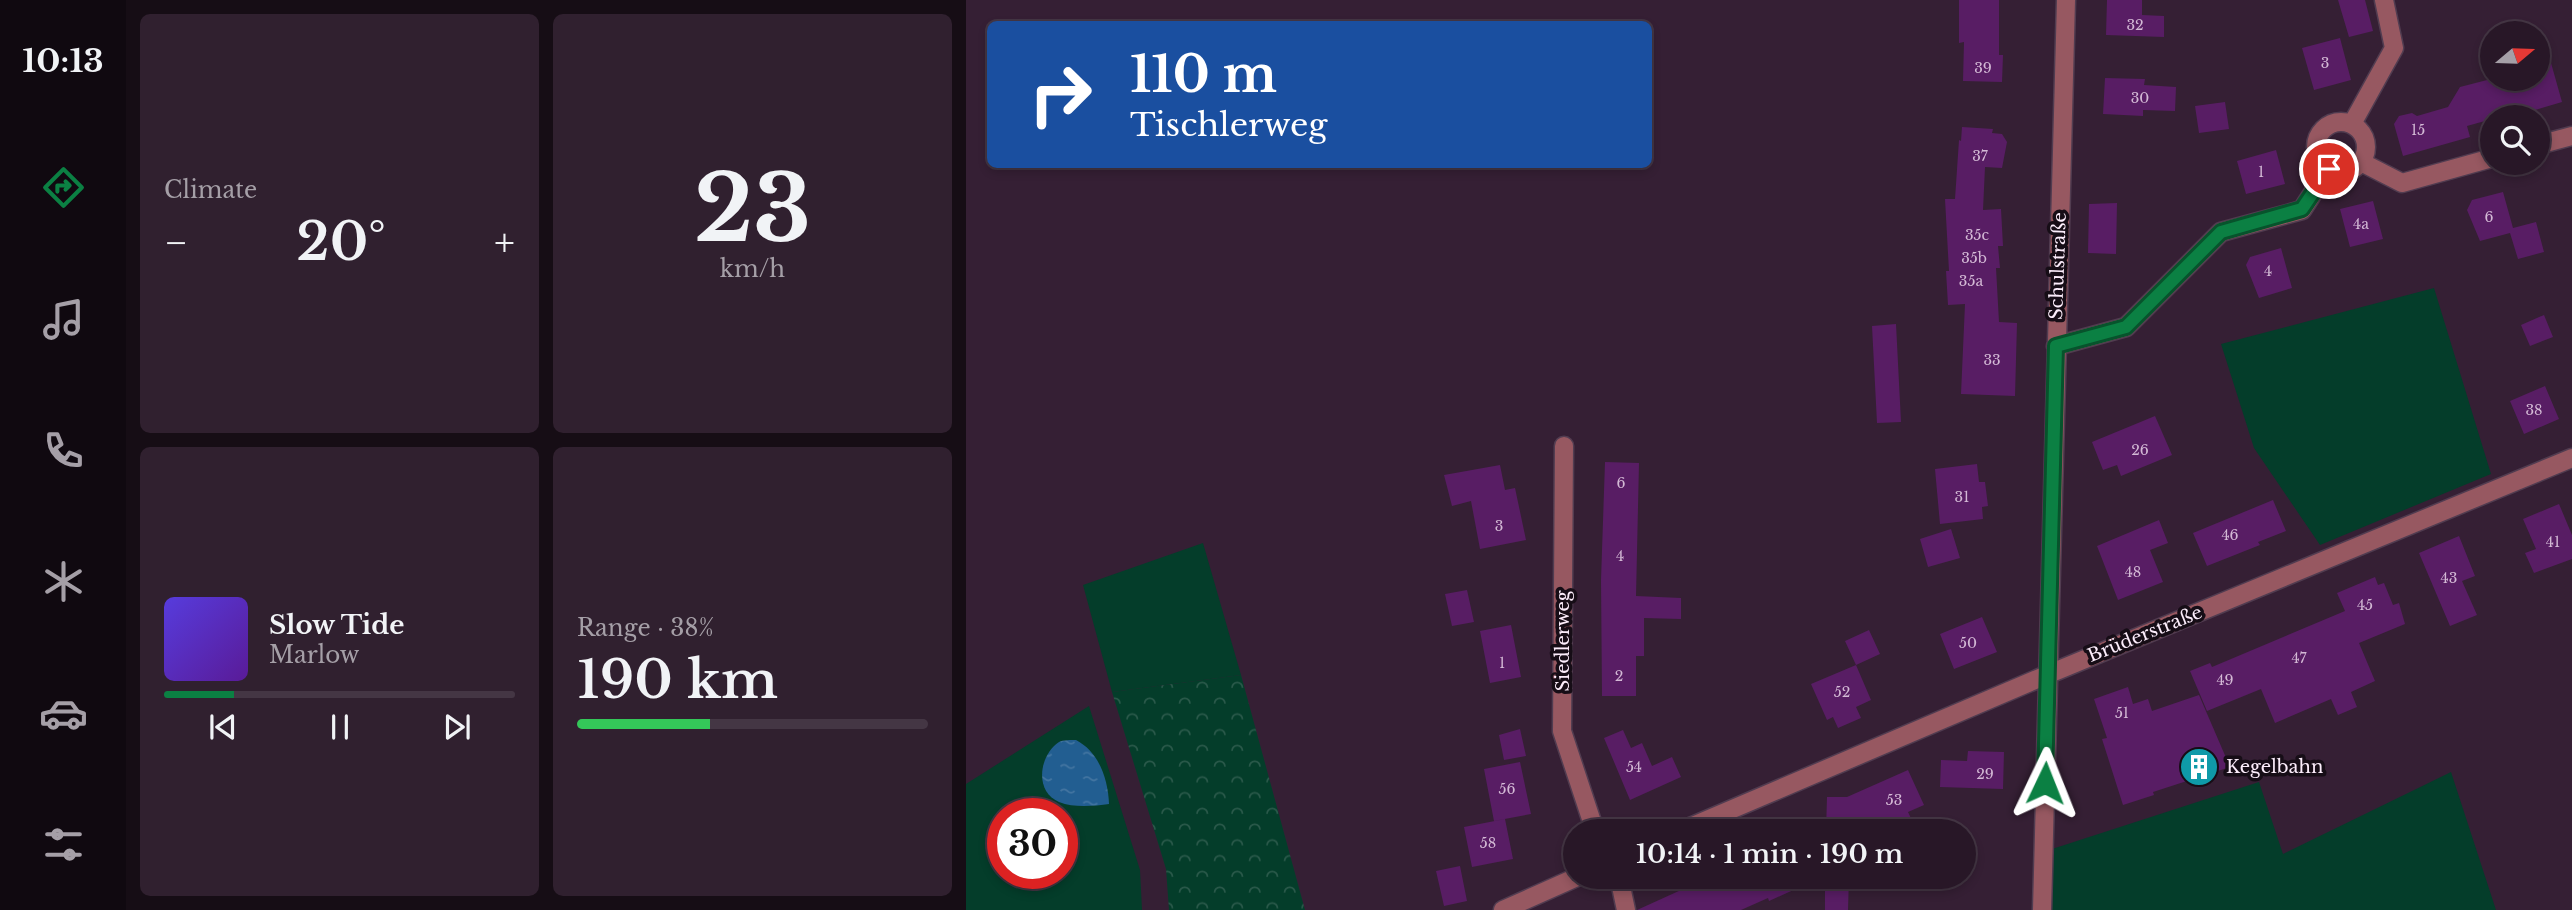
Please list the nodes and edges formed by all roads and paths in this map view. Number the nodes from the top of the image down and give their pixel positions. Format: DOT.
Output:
graph roads {
  1 [pos="2066,0"];
  2 [pos="2384,0"];
  3 [pos="2352,124"];
  4 [pos="2572,135"];
  5 [pos="2550,141"];
  6 [pos="2480,161"];
  7 [pos="2361,162"];
  8 [pos="2329,169"];
  9 [pos="2056,346"];
  10 [pos="1564,446"];
  11 [pos="2572,458"];
  12 [pos="2049,674"];
  13 [pos="1591,819"];
  14 [pos="1709,819"];
  15 [pos="1563,883"];
  16 [pos="1622,889"];
  17 [pos="1503,910"];
  18 [pos="1626,910"];
  19 [pos="2042,910"];
  1 -- 9 [label="street, Schulstraße"];
  2 -- 3 [label="street"];
  3 -- 7 [label="street"];
  3 -- 8 [label="street"];
  4 -- 5 [label="street"];
  6 -- 7 [label="street"];
  7 -- 8 [label="street"];
  8 -- 9 [label="street"];
  9 -- 12 [label="street, Schulstraße"];
  10 -- 13 [label="street, Siedlerweg"];
  11 -- 12 [label="street, Brüderstraße"];
  12 -- 14 [label="street, Brüderstraße"];
  12 -- 19 [label="street, Schulstraße"];
  15 -- 17 [label="street"];
  16 -- 18 [label="street"];
}
